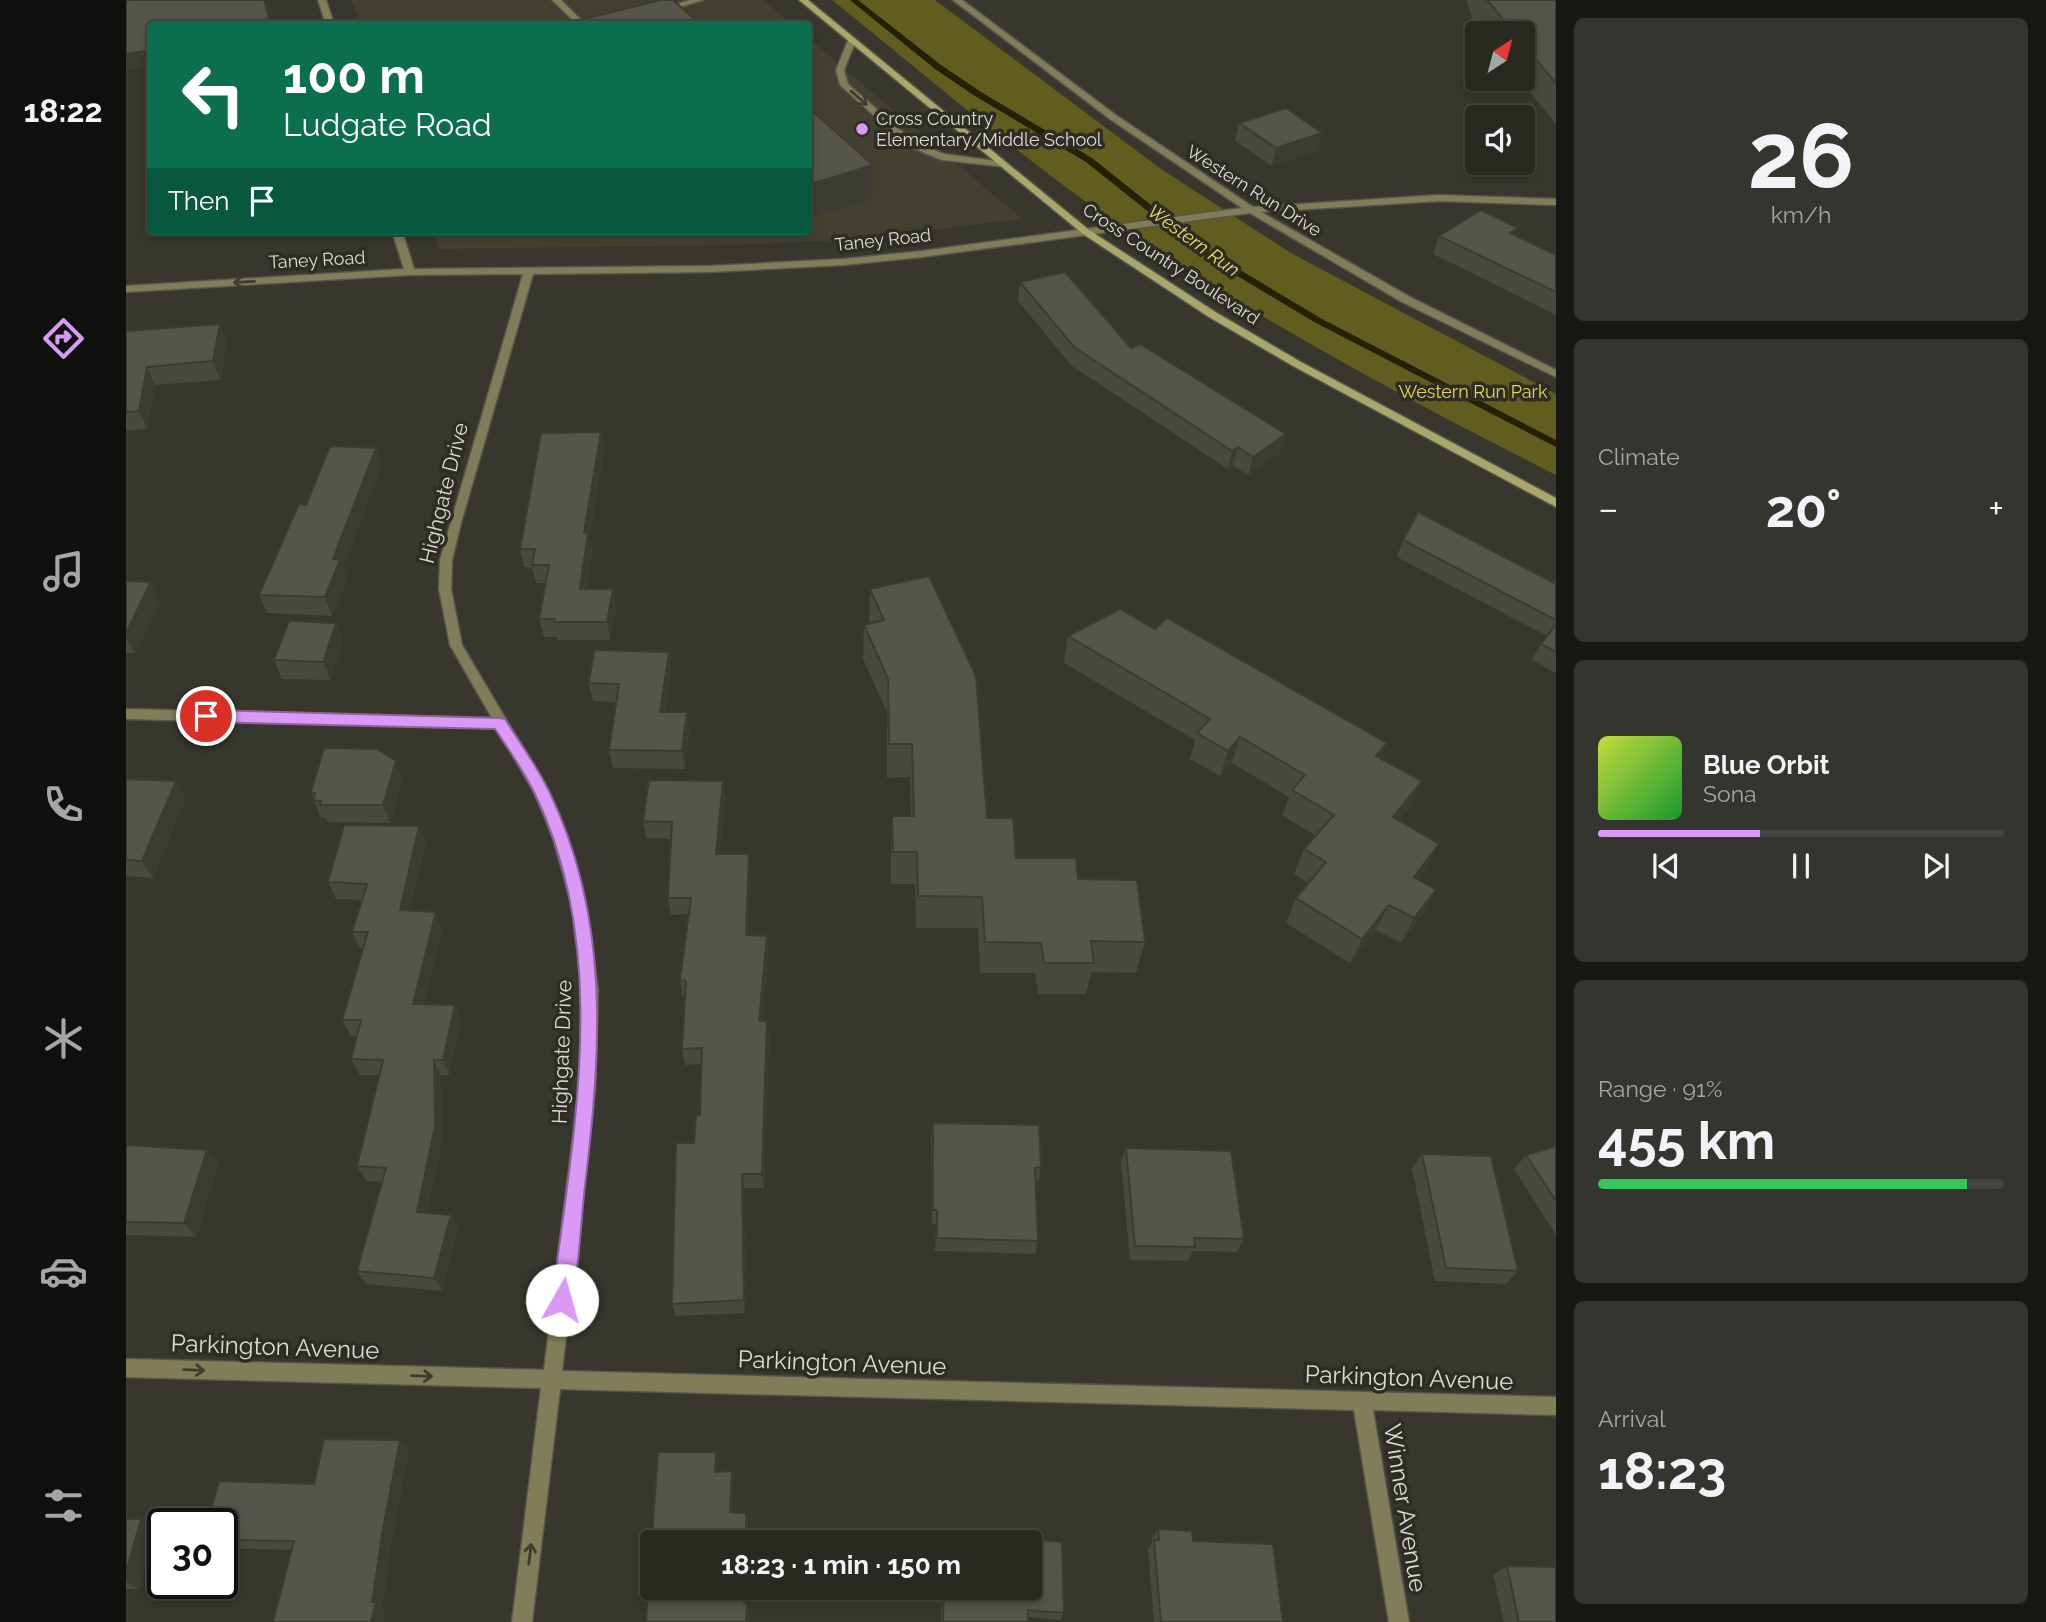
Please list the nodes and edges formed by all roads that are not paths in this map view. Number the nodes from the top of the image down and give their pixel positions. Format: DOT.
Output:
graph roads {
  1 [pos="322,0"];
  2 [pos="556,0"];
  3 [pos="699,0"];
  4 [pos="803,0"];
  5 [pos="957,0"];
  6 [pos="647,14"];
  7 [pos="329,21"];
  8 [pos="578,21"];
  9 [pos="852,40"];
  10 [pos="1004,165"];
  11 [pos="1556,202"];
  12 [pos="1251,210"];
  13 [pos="1086,232"];
  14 [pos="398,235"];
  15 [pos="529,271"];
  16 [pos="410,272"];
  17 [pos="126,289"];
  18 [pos="1556,374"];
  19 [pos="1556,503"];
  20 [pos="126,714"];
  21 [pos="499,723"];
  22 [pos="126,1368"];
  23 [pos="552,1379"];
  24 [pos="1362,1401"];
  25 [pos="1556,1406"];
  26 [pos="522,1622"];
  27 [pos="1399,1622"];
  1 -- 7 [label="street"];
  2 -- 8 [label="street"];
  3 -- 6 [label="street"];
  4 -- 9 [label="main road, Cross Country Boulevard"];
  5 -- 12 [label="street, Western Run Drive"];
  9 -- 10 [label="main road, Cross Country Boulevard"];
  9 -- 10 [label="street, one-way"];
  10 -- 13 [label="main road, Cross Country Boulevard"];
  11 -- 12 [label="street, Taney Road"];
  12 -- 13 [label="street, Taney Road"];
  12 -- 18 [label="street, Western Run Drive"];
  13 -- 15 [label="street, Taney Road"];
  13 -- 19 [label="main road, Cross Country Boulevard"];
  14 -- 16 [label="street"];
  15 -- 16 [label="street, Taney Road"];
  15 -- 21 [label="street, Highgate Drive"];
  16 -- 17 [label="street, Taney Road, one-way"];
  20 -- 21 [label="street"];
  21 -- 23 [label="street, Highgate Drive"];
  22 -- 23 [label="street, Parkington Avenue, one-way"];
  23 -- 24 [label="street, Parkington Avenue"];
  26 -- 23 [label="street, Highgate Drive, one-way"];
  24 -- 25 [label="street, Parkington Avenue"];
  24 -- 27 [label="street, Winner Avenue"];
}
